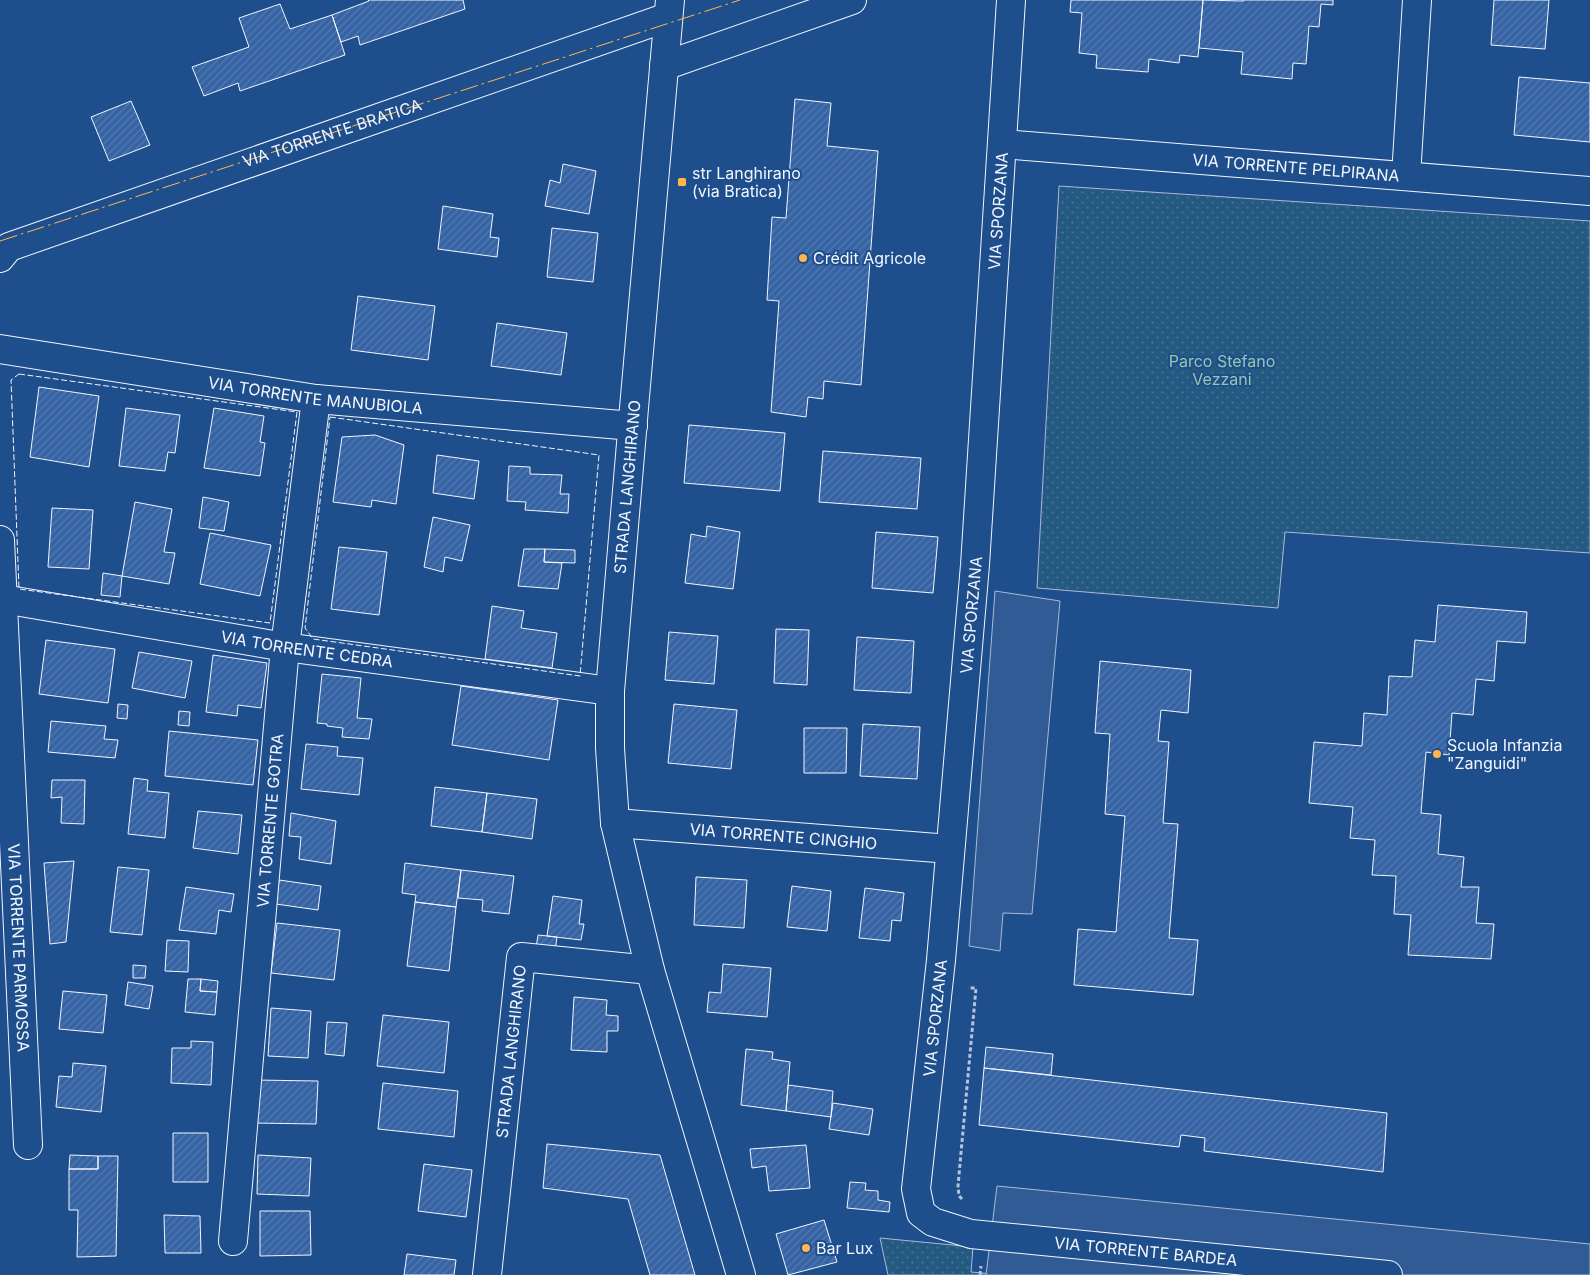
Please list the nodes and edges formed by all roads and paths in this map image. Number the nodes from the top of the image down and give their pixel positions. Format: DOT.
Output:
graph roads {
  1 [pos="852,0"];
  2 [pos="1011,0"];
  3 [pos="1417,0"];
  4 [pos="669,9"];
  5 [pos="664,66"];
  6 [pos="1002,144"];
  7 [pos="1406,176"];
  8 [pos="1590,191"];
  9 [pos="0,258"];
  10 [pos="0,349"];
  11 [pos="316,399"];
  12 [pos="632,426"];
  13 [pos="0,540"];
  14 [pos="3,599"];
  15 [pos="285,647"];
  16 [pos="610,692"];
  17 [pos="615,823"];
  18 [pos="950,849"];
  19 [pos="650,970"];
  20 [pos="938,986"];
  21 [pos="28,1145"];
  22 [pos="964,1200"];
  23 [pos="933,1222"];
  24 [pos="984,1235"];
  25 [pos="233,1241"];
  26 [pos="487,1275"];
  27 [pos="741,1275"];
  28 [pos="980,1275"];
  29 [pos="1388,1275"];
  1 -- 5 [label="street"];
  2 -- 6 [label="street, VIA SPORZANA"];
  3 -- 7 [label="street"];
  4 -- 5 [label="street, STRADA LANGHIRANO"];
  4 -- 9 [label="street, VIA TORRENTE BRATICA"];
  5 -- 12 [label="street, STRADA LANGHIRANO"];
  6 -- 7 [label="street, VIA TORRENTE PELPIRANA"];
  6 -- 18 [label="street, VIA SPORZANA"];
  7 -- 8 [label="street, VIA TORRENTE PELPIRANA"];
  10 -- 11 [label="street, VIA TORRENTE MANUBIOLA"];
  11 -- 12 [label="street, VIA TORRENTE MANUBIOLA"];
  11 -- 15 [label="street, VIA TORRENTE GOTRA"];
  12 -- 16 [label="street, STRADA LANGHIRANO"];
  13 -- 14 [label="street, VIA TORRENTE PARMOSSA"];
  14 -- 15 [label="street, VIA TORRENTE CEDRA"];
  14 -- 21 [label="street, VIA TORRENTE PARMOSSA"];
  15 -- 16 [label="street, VIA TORRENTE CEDRA"];
  15 -- 25 [label="street, VIA TORRENTE GOTRA"];
  16 -- 17 [label="street, STRADA LANGHIRANO"];
  17 -- 18 [label="street, VIA TORRENTE CINGHIO"];
  17 -- 19 [label="street, STRADA LANGHIRANO"];
  18 -- 20 [label="street, VIA SPORZANA"];
  19 -- 26 [label="street, STRADA LANGHIRANO"];
  19 -- 27 [label="street, STRADA LANGHIRANO"];
  20 -- 22 [label="path"];
  20 -- 23 [label="street, VIA SPORZANA"];
  23 -- 24 [label="street, VIA TORRENTE BARDEA"];
  24 -- 28 [label="path"];
  24 -- 29 [label="street, VIA TORRENTE BARDEA"];
}
